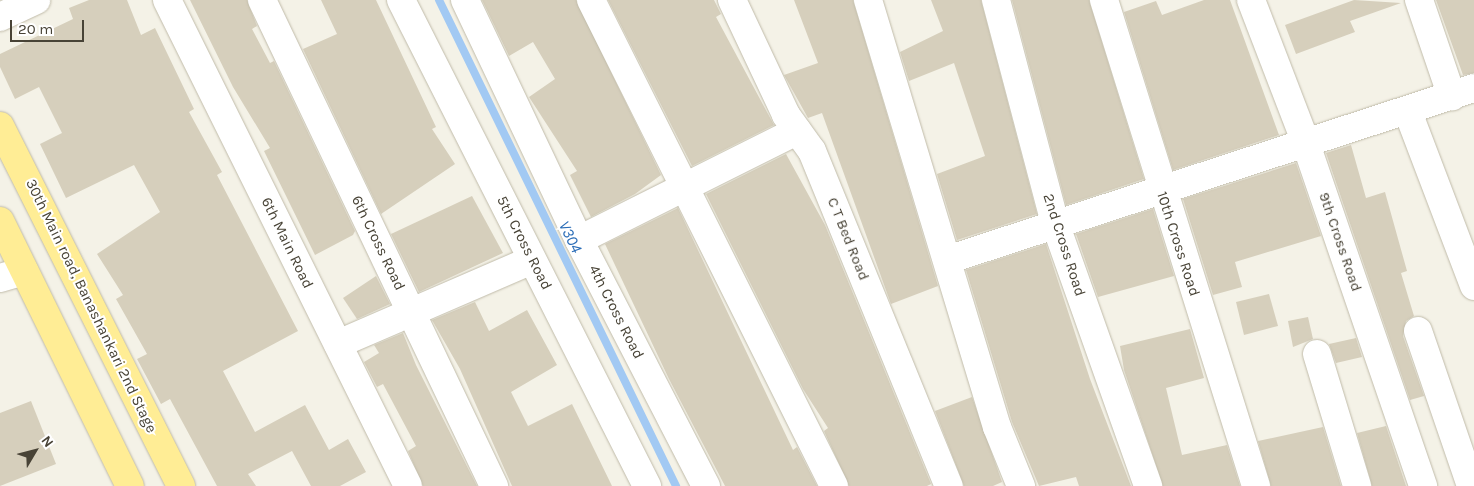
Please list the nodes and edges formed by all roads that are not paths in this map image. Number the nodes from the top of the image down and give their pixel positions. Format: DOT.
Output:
graph roads {
  1 [pos="36,0"];
  2 [pos="166,0"];
  3 [pos="262,0"];
  4 [pos="401,0"];
  5 [pos="465,0"];
  6 [pos="591,0"];
  7 [pos="732,0"];
  8 [pos="868,0"];
  9 [pos="996,0"];
  10 [pos="1104,0"];
  11 [pos="1251,0"];
  12 [pos="1419,0"];
  13 [pos="0,17"];
  14 [pos="1463,93"];
  15 [pos="1408,112"];
  16 [pos="0,126"];
  17 [pos="797,130"];
  18 [pos="1305,141"];
  19 [pos="687,188"];
  20 [pos="1161,194"];
  21 [pos="0,221"];
  22 [pos="1055,223"];
  23 [pos="579,240"];
  24 [pos="532,260"];
  25 [pos="948,260"];
  26 [pos="12,275"];
  27 [pos="1474,286"];
  28 [pos="411,312"];
  29 [pos="1418,331"];
  30 [pos="338,344"];
  31 [pos="1317,354"];
  32 [pos="130,486"];
  33 [pos="181,486"];
  34 [pos="408,486"];
  35 [pos="494,486"];
  36 [pos="647,486"];
  37 [pos="706,486"];
  38 [pos="834,486"];
  39 [pos="949,486"];
  40 [pos="1022,486"];
  41 [pos="1148,486"];
  42 [pos="1256,486"];
  43 [pos="1357,486"];
  44 [pos="1423,486"];
  45 [pos="1472,486"];
  1 -- 13 [label="street"];
  2 -- 30 [label="street, 6th Main Road"];
  3 -- 28 [label="street, 6th Cross Road"];
  4 -- 24 [label="street, 5th Cross Road"];
  5 -- 23 [label="street, 4th Cross Road"];
  6 -- 19 [label="street"];
  7 -- 17 [label="street, C T Bed Road"];
  8 -- 25 [label="street"];
  9 -- 22 [label="street, 2nd Cross Road"];
  10 -- 20 [label="street, 10th Cross Road"];
  11 -- 18 [label="street, 9th Cross Road"];
  12 -- 14 [label="street"];
  14 -- 15 [label="street"];
  15 -- 18 [label="street"];
  15 -- 27 [label="street"];
  16 -- 33 [label="main road, 30th Main road, Banashankari 2nd Stage"];
  17 -- 19 [label="street"];
  17 -- 39 [label="street, C T Bed Road"];
  18 -- 20 [label="street"];
  18 -- 44 [label="street, 9th Cross Road"];
  19 -- 23 [label="street"];
  19 -- 38 [label="street"];
  20 -- 22 [label="street"];
  20 -- 42 [label="street, 10th Cross Road"];
  21 -- 26 [label="main road"];
  22 -- 25 [label="street"];
  22 -- 41 [label="street, 2nd Cross Road"];
  23 -- 37 [label="street, 4th Cross Road"];
  24 -- 28 [label="street"];
  24 -- 36 [label="street, 5th Cross Road"];
  25 -- 40 [label="street"];
  26 -- 32 [label="main road"];
  28 -- 30 [label="street"];
  28 -- 35 [label="street, 6th Cross Road"];
  29 -- 45 [label="street"];
  30 -- 34 [label="street, 6th Main Road"];
  31 -- 43 [label="street"];
}
